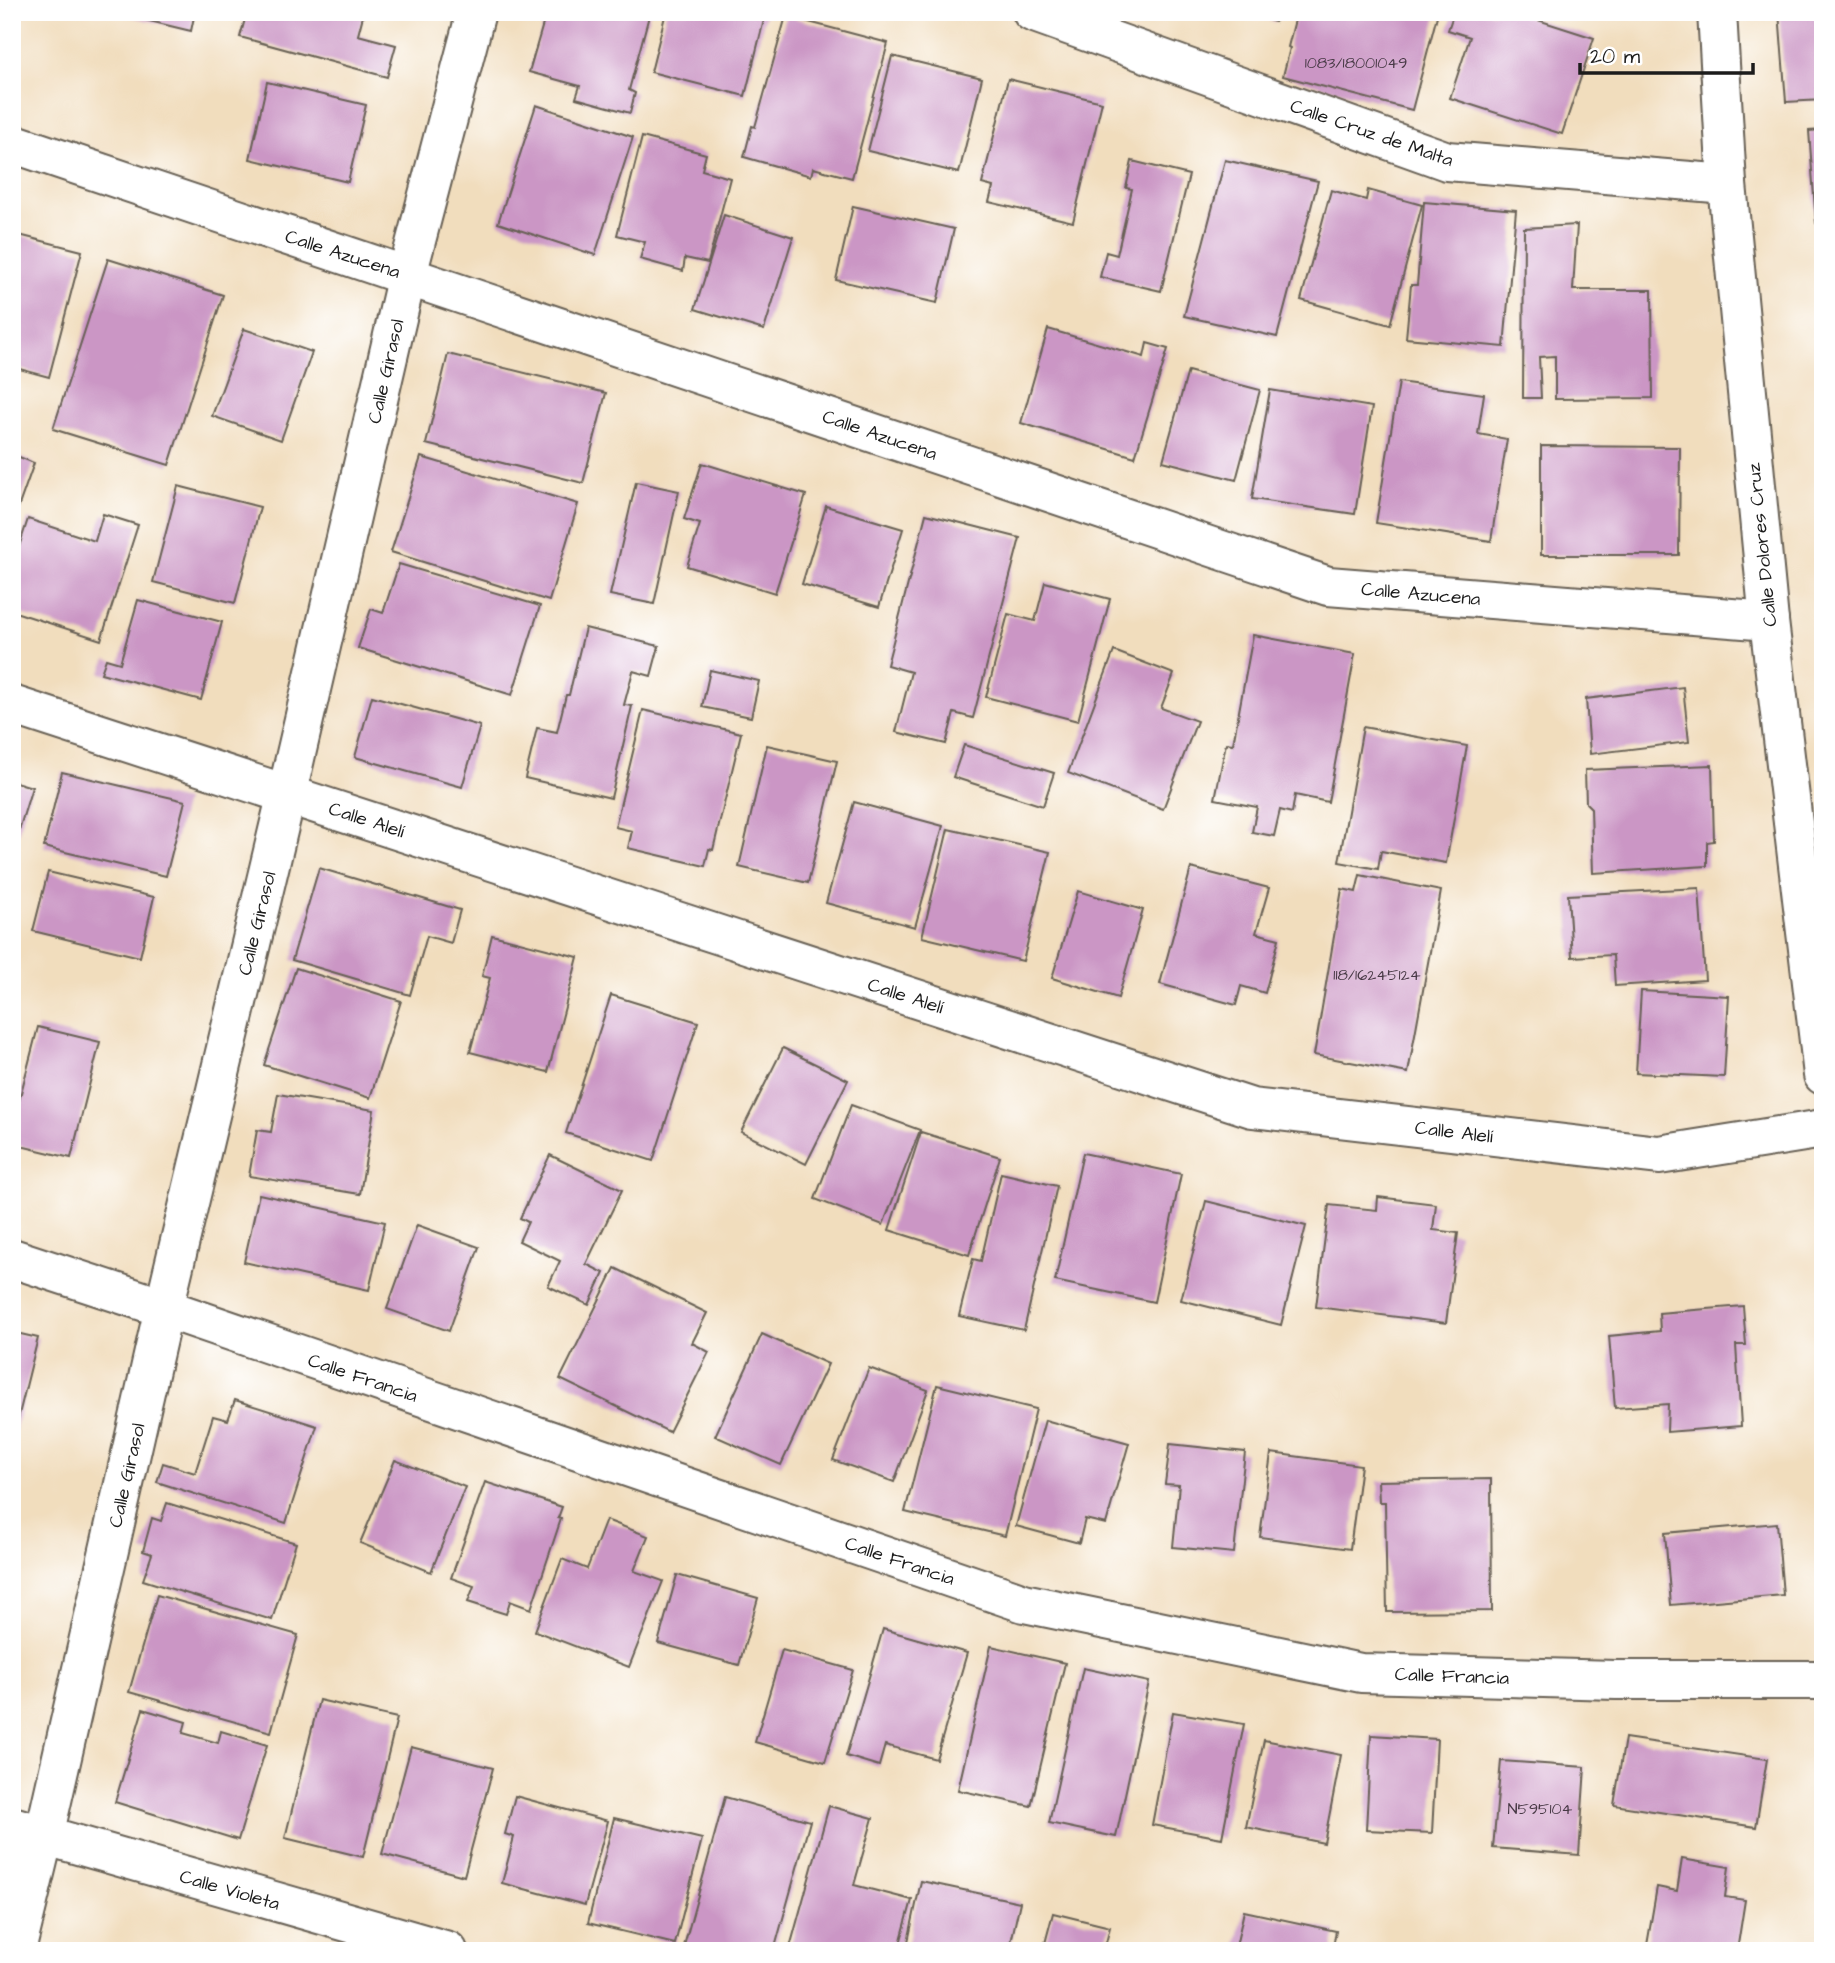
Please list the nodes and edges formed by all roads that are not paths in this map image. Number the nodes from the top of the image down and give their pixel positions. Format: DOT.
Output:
graph roads {
  1 [pos="477,12"];
  2 [pos="1032,12"];
  3 [pos="1717,12"];
  4 [pos="12,143"];
  5 [pos="1727,184"];
  6 [pos="408,275"];
  7 [pos="1769,621"];
  8 [pos="12,705"];
  9 [pos="288,793"];
  10 [pos="1823,1076"];
  11 [pos="1823,1129"];
  12 [pos="12,1258"];
  13 [pos="163,1308"];
  14 [pos="1823,1680"];
  15 [pos="28,1831"];
  16 [pos="16,1951"];
  17 [pos="448,1951"];
  1 -- 6 [label="street, Calle Girasol"];
  2 -- 5 [label="street, Calle Cruz de Malta"];
  3 -- 5 [label="street, Calle Dolores Cruz"];
  4 -- 6 [label="street, Calle Azucena"];
  5 -- 7 [label="street, Calle Dolores Cruz"];
  6 -- 7 [label="street, Calle Azucena"];
  6 -- 9 [label="street, Calle Girasol"];
  7 -- 10 [label="street, Calle Dolores Cruz"];
  8 -- 9 [label="street, Calle Alelí"];
  9 -- 11 [label="street, Calle Alelí"];
  9 -- 13 [label="street, Calle Girasol"];
  12 -- 13 [label="street, Calle Francia"];
  13 -- 14 [label="street, Calle Francia"];
  13 -- 15 [label="street, Calle Girasol"];
  15 -- 16 [label="street, Calle Girasol"];
  15 -- 17 [label="street, Calle Violeta"];
}
